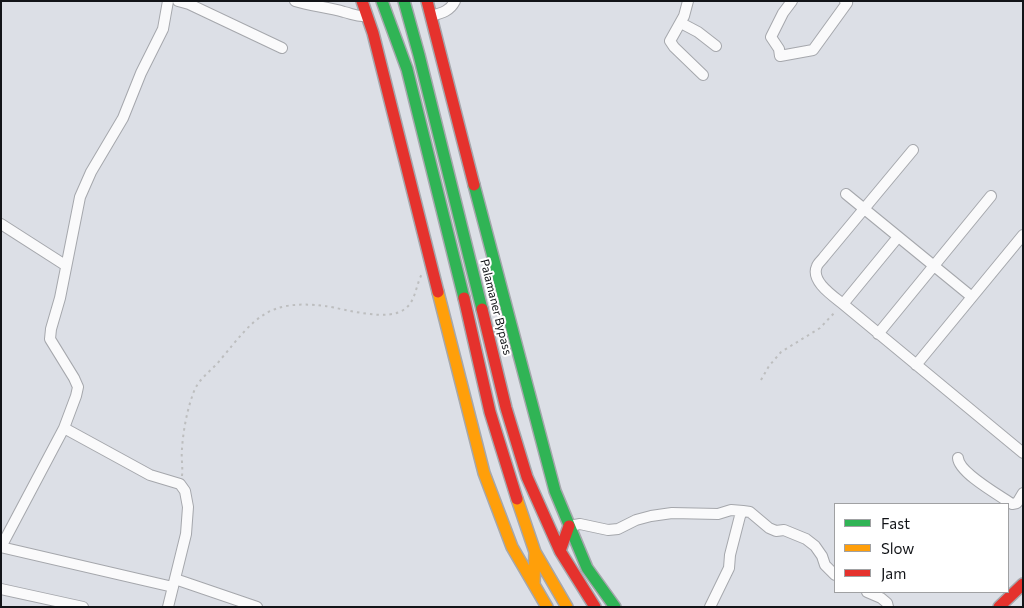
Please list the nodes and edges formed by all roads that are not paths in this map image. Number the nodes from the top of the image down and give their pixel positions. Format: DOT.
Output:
graph roads {
  1 [pos="168,1"];
  2 [pos="178,1"];
  3 [pos="295,1"];
  4 [pos="362,1"];
  5 [pos="382,1"];
  6 [pos="404,1"];
  7 [pos="427,1"];
  8 [pos="455,1"];
  9 [pos="688,1"];
  10 [pos="792,1"];
  11 [pos="845,1"];
  12 [pos="367,16"];
  13 [pos="431,16"];
  14 [pos="681,23"];
  15 [pos="716,46"];
  16 [pos="282,48"];
  17 [pos="703,75"];
  18 [pos="913,150"];
  19 [pos="846,194"];
  20 [pos="992,196"];
  21 [pos="864,209"];
  22 [pos="1,224"];
  23 [pos="1023,235"];
  24 [pos="898,237"];
  25 [pos="65,265"];
  26 [pos="934,266"];
  27 [pos="972,297"];
  28 [pos="842,304"];
  29 [pos="878,334"];
  30 [pos="916,365"];
  31 [pos="64,428"];
  32 [pos="1023,453"];
  33 [pos="958,458"];
  34 [pos="1023,493"];
  35 [pos="743,512"];
  36 [pos="569,526"];
  37 [pos="1,547"];
  38 [pos="560,550"];
  39 [pos="535,552"];
  40 [pos="834,574"];
  41 [pos="174,583"];
  42 [pos="534,584"];
  43 [pos="1023,584"];
  44 [pos="1,589"];
  45 [pos="869,593"];
  46 [pos="39,602"];
  47 [pos="82,607"];
  48 [pos="168,607"];
  49 [pos="257,607"];
  50 [pos="547,607"];
  51 [pos="567,607"];
  52 [pos="595,607"];
  53 [pos="615,607"];
  54 [pos="710,607"];
  55 [pos="888,607"];
  56 [pos="1000,607"];
  1 -- 25 [label="street"];
  2 -- 16 [label="street"];
  3 -- 12 [label="street"];
  4 -- 12 [label="main road"];
  5 -- 39 [label="main road"];
  6 -- 38 [label="main road, Palamaner Bypass"];
  7 -- 13 [label="main road"];
  8 -- 13 [label="street"];
  9 -- 14 [label="street"];
  10 -- 11 [label="street"];
  12 -- 42 [label="main road"];
  13 -- 36 [label="main road"];
  14 -- 15 [label="street"];
  14 -- 17 [label="street"];
  18 -- 21 [label="street"];
  19 -- 21 [label="street"];
  20 -- 26 [label="street"];
  21 -- 24 [label="street"];
  21 -- 28 [label="street"];
  22 -- 25 [label="street"];
  23 -- 27 [label="street"];
  24 -- 26 [label="street"];
  24 -- 28 [label="street"];
  25 -- 31 [label="street"];
  26 -- 27 [label="street"];
  26 -- 29 [label="street"];
  27 -- 30 [label="street"];
  28 -- 29 [label="street"];
  29 -- 30 [label="street"];
  30 -- 32 [label="street"];
  31 -- 37 [label="street"];
  31 -- 41 [label="street"];
  33 -- 34 [label="street"];
  35 -- 36 [label="street"];
  35 -- 40 [label="street"];
  35 -- 54 [label="street"];
  36 -- 38 [label="main road"];
  36 -- 53 [label="main road"];
  37 -- 41 [label="street"];
  38 -- 52 [label="main road, Palamaner Bypass"];
  39 -- 42 [label="main road"];
  39 -- 51 [label="main road"];
  41 -- 48 [label="street"];
  41 -- 49 [label="street"];
  42 -- 50 [label="main road"];
  43 -- 56 [label="main road"];
  44 -- 46 [label="street"];
  45 -- 55 [label="street"];
  46 -- 47 [label="street"];
}
